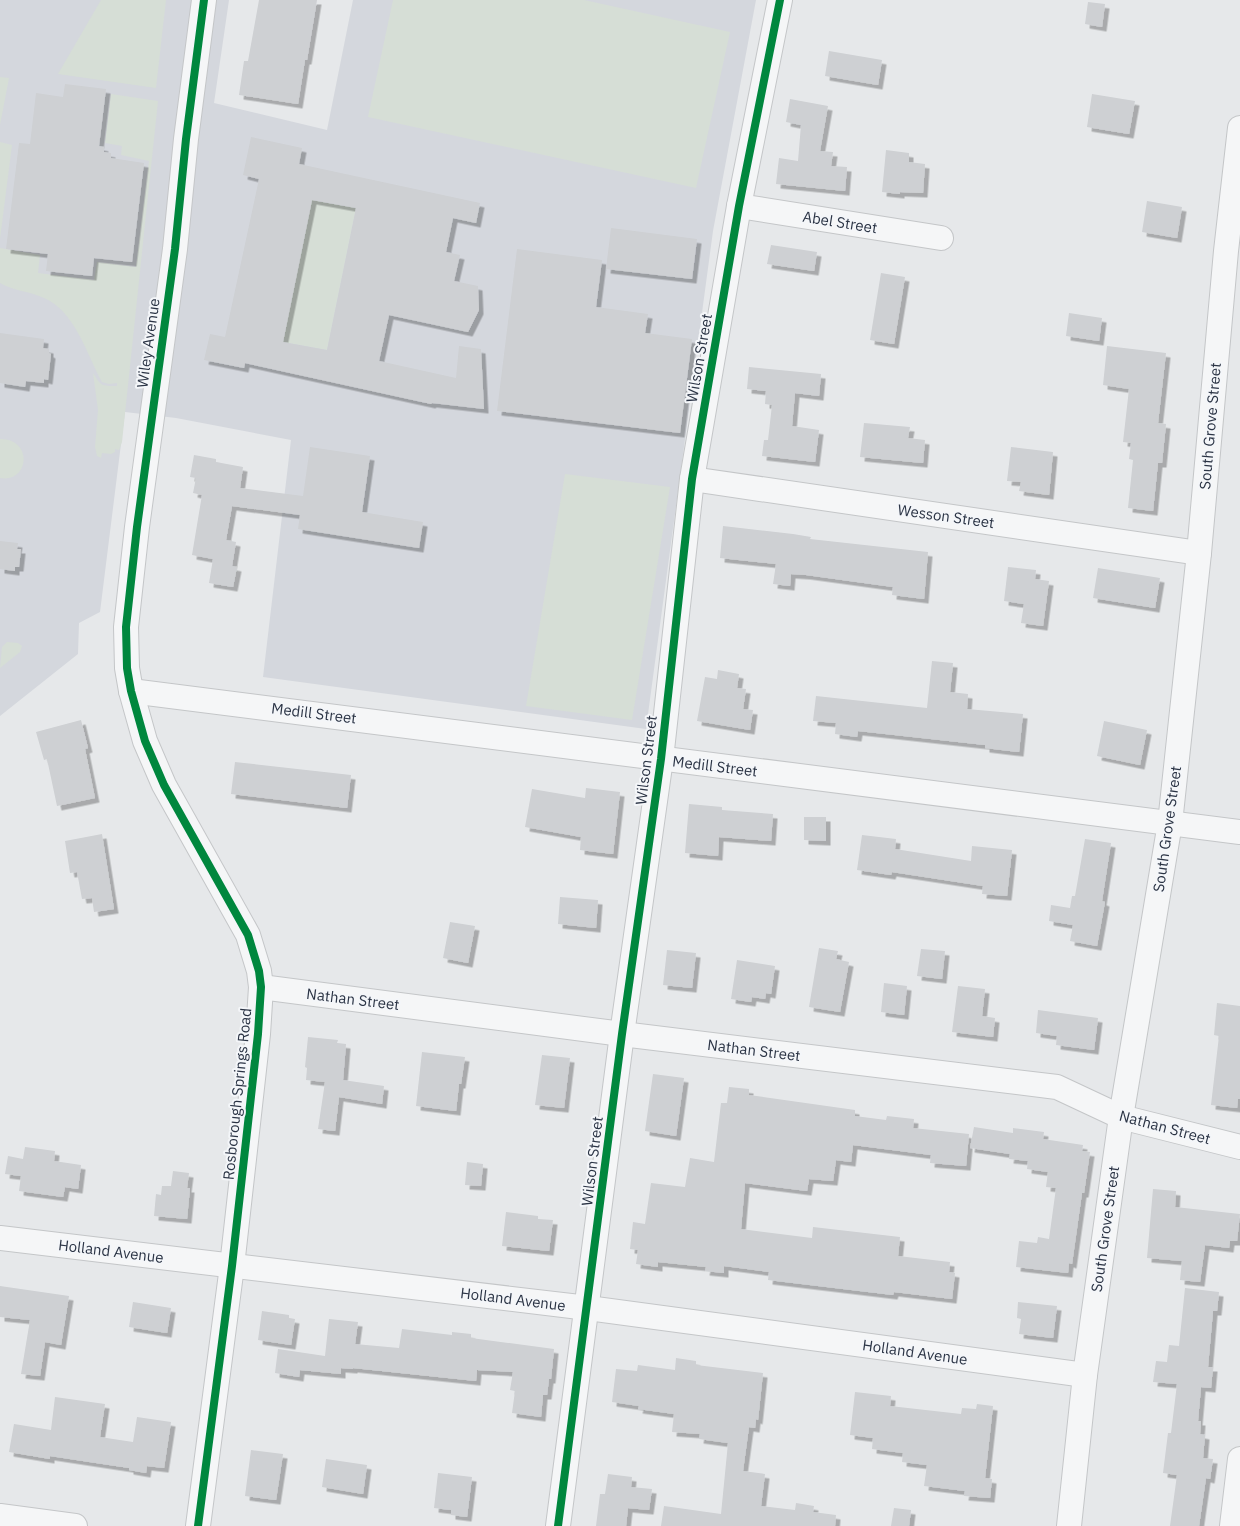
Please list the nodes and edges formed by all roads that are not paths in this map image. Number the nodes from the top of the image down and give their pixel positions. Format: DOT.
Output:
graph roads {
  1 [pos="204,0"];
  2 [pos="780,0"];
  3 [pos="1240,128"];
  4 [pos="739,206"];
  5 [pos="941,238"];
  6 [pos="1233,251"];
  7 [pos="692,479"];
  8 [pos="1199,553"];
  9 [pos="131,690"];
  10 [pos="661,759"];
  11 [pos="1170,823"];
  12 [pos="1240,832"];
  13 [pos="260,987"];
  14 [pos="622,1034"];
  15 [pos="1121,1117"];
  16 [pos="1240,1147"];
  17 [pos="0,1238"];
  18 [pos="232,1266"];
  19 [pos="588,1308"];
  20 [pos="1085,1375"];
  21 [pos="1240,1459"];
  22 [pos="0,1516"];
  23 [pos="75,1526"];
  24 [pos="198,1526"];
  25 [pos="558,1526"];
  26 [pos="1069,1526"];
  27 [pos="1232,1526"];
  1 -- 9 [label="street, Wiley Avenue"];
  2 -- 4 [label="street, Wilson Street"];
  3 -- 6 [label="street, South Grove Street"];
  4 -- 5 [label="street, Abel Street"];
  4 -- 7 [label="street, Wilson Street"];
  6 -- 8 [label="street, South Grove Street"];
  7 -- 8 [label="street, Wesson Street"];
  7 -- 10 [label="street, Wilson Street"];
  8 -- 11 [label="street, South Grove Street"];
  9 -- 10 [label="street, Medill Street"];
  9 -- 13 [label="street, Rosborough Springs Road"];
  10 -- 11 [label="street, Medill Street"];
  10 -- 14 [label="street, Wilson Street"];
  11 -- 12 [label="street, Medill Street"];
  11 -- 15 [label="street, South Grove Street"];
  13 -- 14 [label="street, Nathan Street"];
  13 -- 18 [label="street, Rosborough Springs Road"];
  14 -- 15 [label="street, Nathan Street"];
  14 -- 19 [label="street, Wilson Street"];
  15 -- 16 [label="street, Nathan Street"];
  15 -- 20 [label="street, South Grove Street"];
  17 -- 18 [label="street, Holland Avenue"];
  18 -- 19 [label="street, Holland Avenue"];
  18 -- 24 [label="street, Rosborough Springs Road"];
  19 -- 20 [label="street, Holland Avenue"];
  19 -- 25 [label="street, Wilson Street"];
  20 -- 26 [label="street, South Grove Street"];
  21 -- 27 [label="street"];
  22 -- 23 [label="street"];
}
